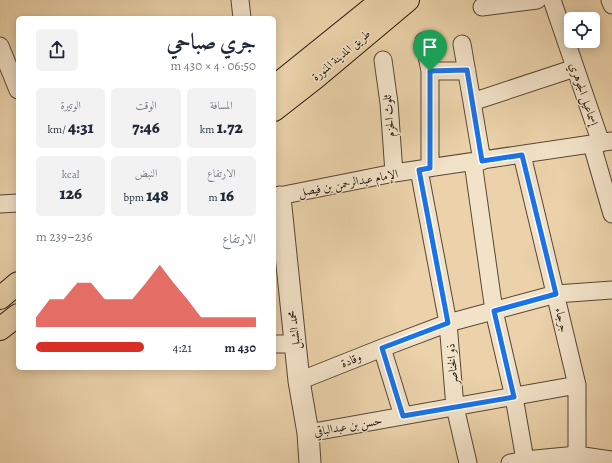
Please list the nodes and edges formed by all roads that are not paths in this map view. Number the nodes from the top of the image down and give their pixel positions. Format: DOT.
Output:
graph roads {
  1 [pos="240,0"];
  2 [pos="408,0"];
  3 [pos="537,0"];
  4 [pos="552,0"];
  5 [pos="610,0"];
  6 [pos="612,5"];
  7 [pos="482,8"];
  8 [pos="373,15"];
  9 [pos="242,16"];
  10 [pos="424,41"];
  11 [pos="462,44"];
  12 [pos="0,46"];
  13 [pos="383,60"];
  14 [pos="575,68"];
  15 [pos="467,70"];
  16 [pos="430,71"];
  17 [pos="16,85"];
  18 [pos="276,86"];
  19 [pos="472,102"];
  20 [pos="276,108"];
  21 [pos="602,143"];
  22 [pos="522,155"];
  23 [pos="477,162"];
  24 [pos="424,169"];
  25 [pos="394,173"];
  26 [pos="277,197"];
  27 [pos="16,203"];
  28 [pos="0,204"];
  29 [pos="612,214"];
  30 [pos="16,285"];
  31 [pos="612,290"];
  32 [pos="556,294"];
  33 [pos="0,298"];
  34 [pos="494,311"];
  35 [pos="16,317"];
  36 [pos="448,323"];
  37 [pos="0,329"];
  38 [pos="276,344"];
  39 [pos="295,344"];
  40 [pos="382,348"];
  41 [pos="299,381"];
  42 [pos="577,385"];
  43 [pos="514,397"];
  44 [pos="456,407"];
  45 [pos="403,416"];
  46 [pos="308,434"];
  47 [pos="578,459"];
  48 [pos="612,460"];
  49 [pos="518,461"];
  50 [pos="310,463"];
  51 [pos="468,463"];
  1 -- 9 [label="street"];
  2 -- 8 [label="main road, طريق المدينة المنورة"];
  3 -- 7 [label="street"];
  4 -- 14 [label="street, إسماعيل الجوهري"];
  5 -- 6 [label="street"];
  8 -- 18 [label="main road, طريق المدينة المنورة"];
  8 -- 20 [label="main road, طريق المدينة المنورة"];
  10 -- 16 [label="street, ذو الخناصر"];
  11 -- 15 [label="street"];
  12 -- 17 [label="street"];
  13 -- 25 [label="street, ثلوث الحزم"];
  14 -- 19 [label="street"];
  14 -- 21 [label="street, إسماعيل الجوهري"];
  15 -- 16 [label="street"];
  15 -- 19 [label="street"];
  16 -- 24 [label="street, ذو الخناصر"];
  19 -- 23 [label="street"];
  21 -- 22 [label="street, الإمام عبدالرحمن بن فيصل"];
  21 -- 29 [label="street, إسماعيل الجوهري"];
  22 -- 23 [label="street, الإمام عبدالرحمن بن فيصل"];
  22 -- 32 [label="street, جرجاء"];
  23 -- 24 [label="street, الإمام عبدالرحمن بن فيصل"];
  23 -- 34 [label="street"];
  24 -- 25 [label="street, الإمام عبدالرحمن بن فيصل"];
  24 -- 36 [label="street, ذو الخناصر"];
  25 -- 26 [label="street, الإمام عبدالرحمن بن فيصل"];
  26 -- 39 [label="street, محمد الشبل"];
  27 -- 28 [label="street"];
  30 -- 33 [label="main road"];
  31 -- 32 [label="street, وقادة"];
  32 -- 34 [label="street, وقادة"];
  32 -- 42 [label="street, جرجاء"];
  34 -- 36 [label="street, وقادة"];
  34 -- 43 [label="street"];
  35 -- 37 [label="main road"];
  36 -- 40 [label="street, وقادة"];
  36 -- 44 [label="street, ذو الخناصر"];
  38 -- 39 [label="street"];
  39 -- 41 [label="street, محمد الشبل"];
  40 -- 41 [label="street, وقادة"];
  40 -- 45 [label="street"];
  41 -- 46 [label="street, محمد الشبل"];
  42 -- 43 [label="street, حسن بن عبدالباقي"];
  42 -- 47 [label="street, جرجاء"];
  43 -- 44 [label="street, حسن بن عبدالباقي"];
  43 -- 49 [label="street"];
  44 -- 45 [label="street, حسن بن عبدالباقي"];
  44 -- 51 [label="street, ذو الخناصر"];
  45 -- 46 [label="street, حسن بن عبدالباقي"];
  46 -- 50 [label="street, محمد الشبل"];
  47 -- 48 [label="street"];
  47 -- 49 [label="street"];
}
